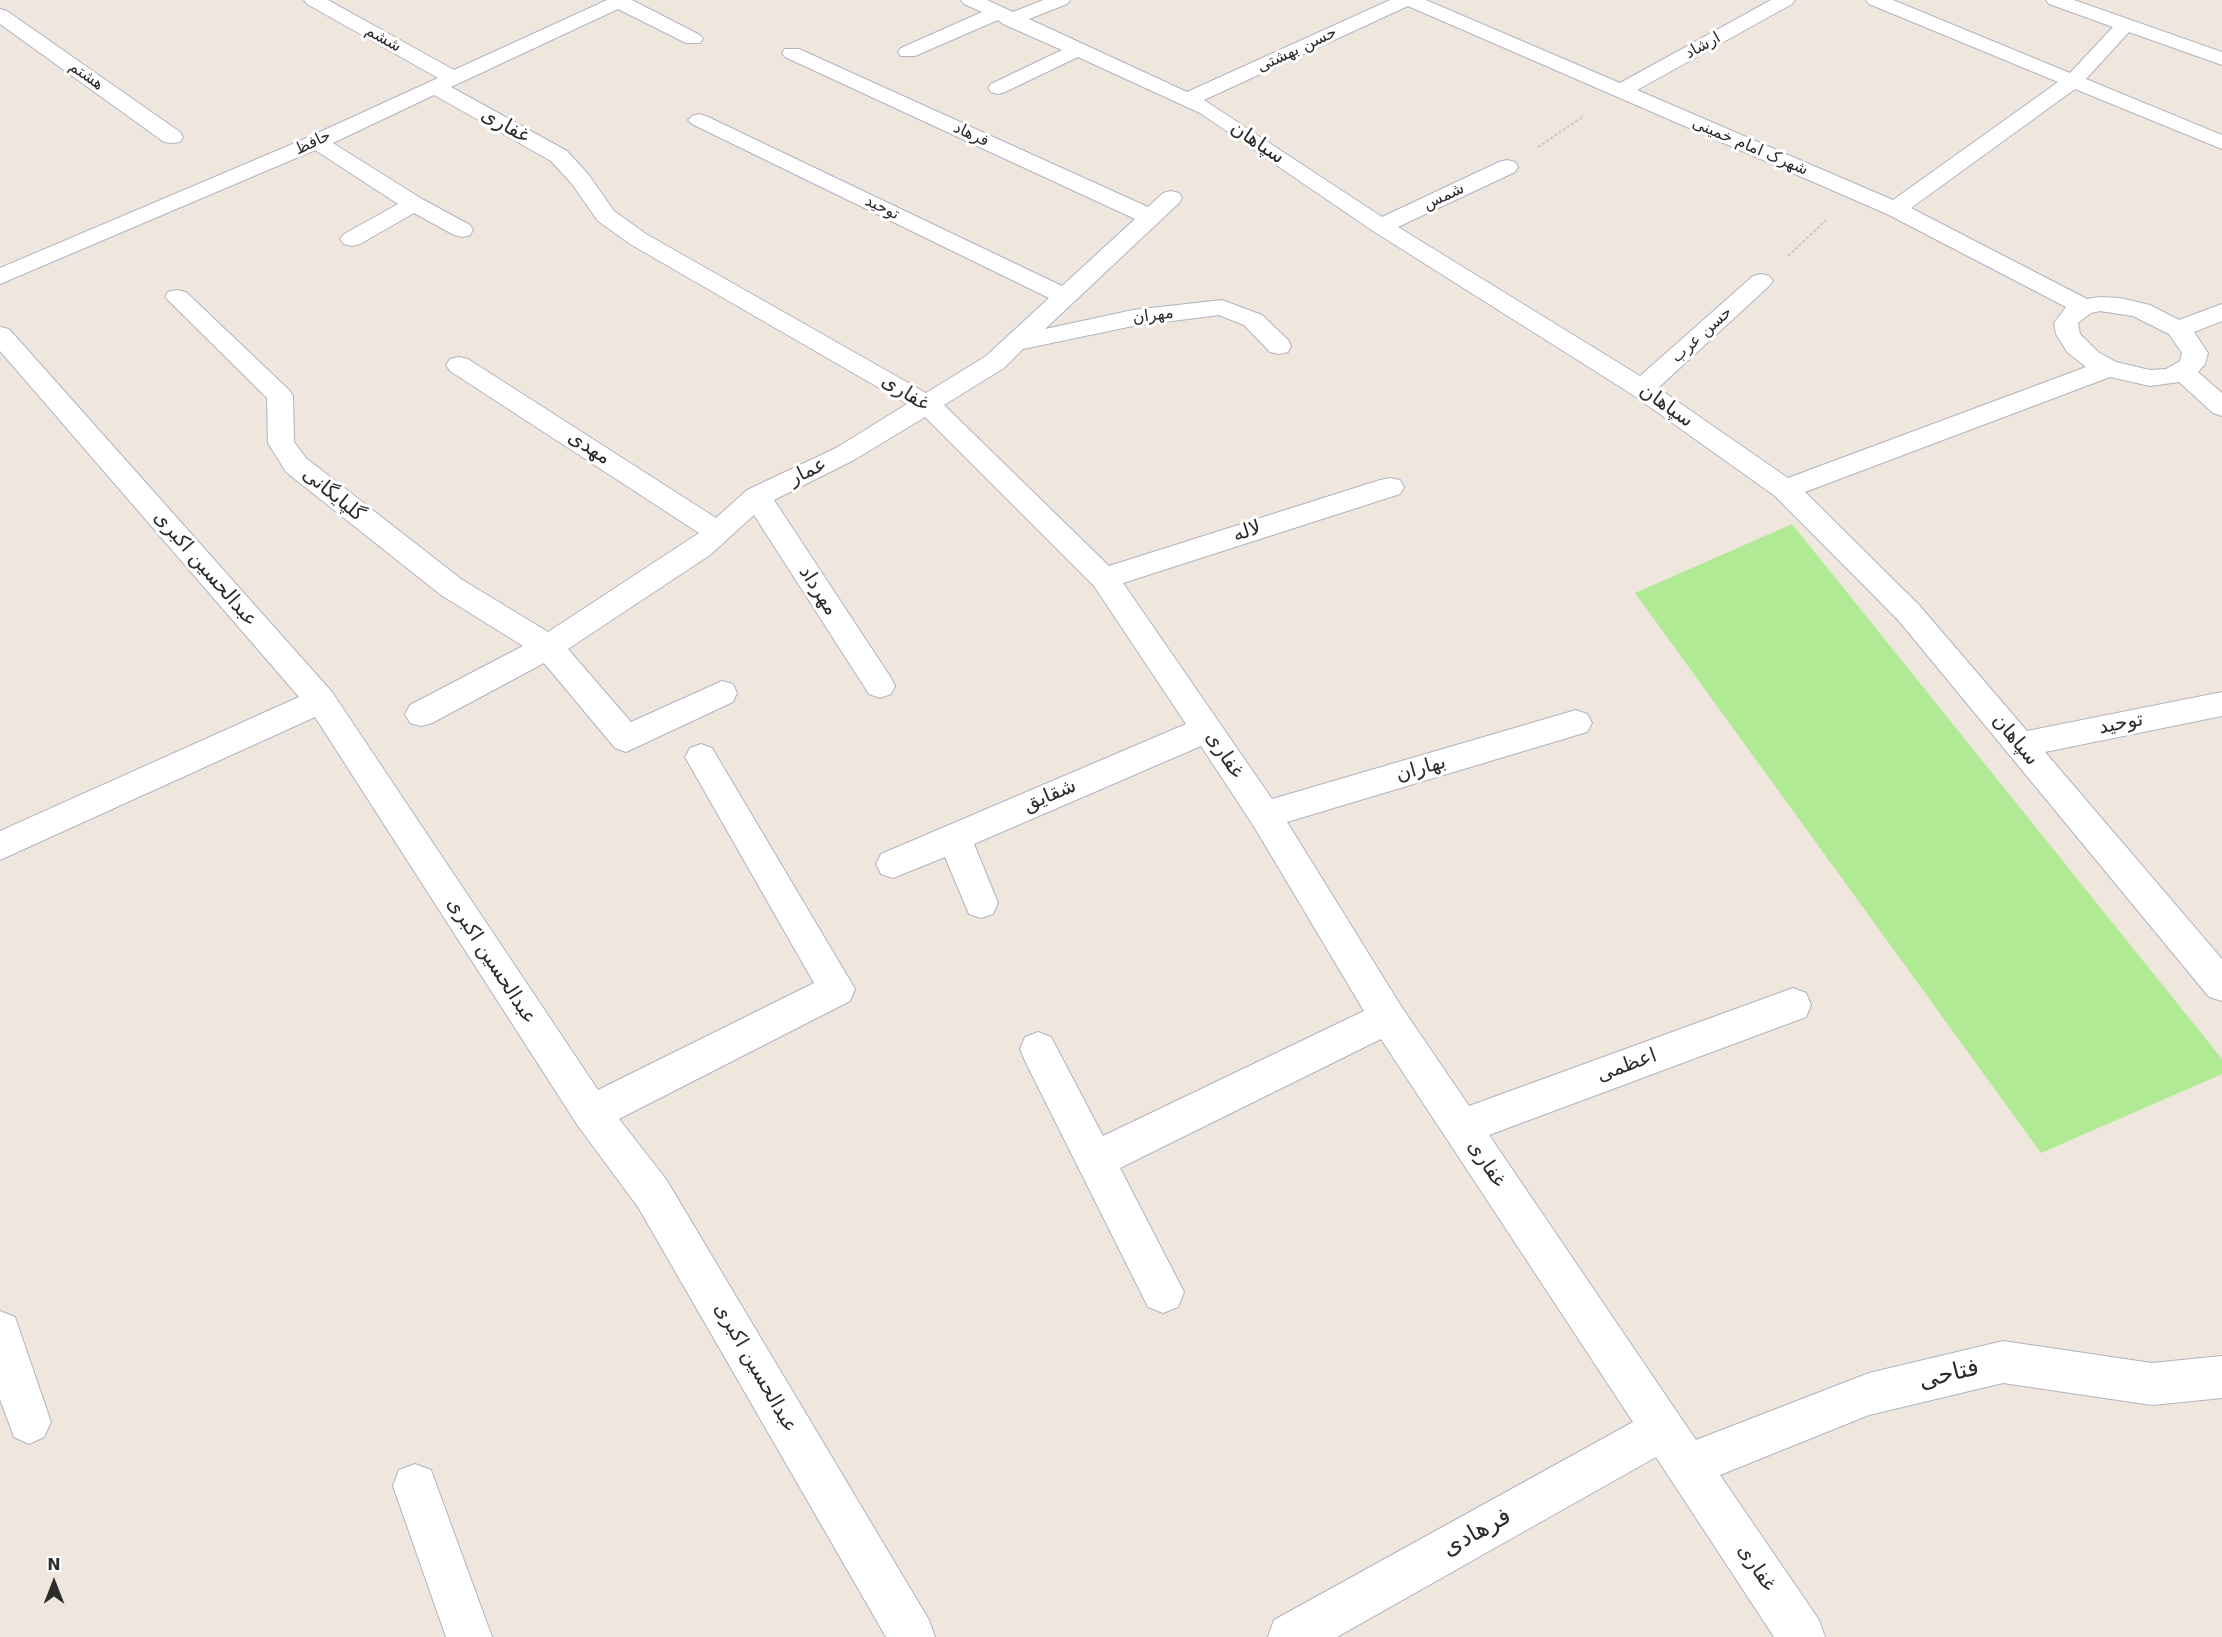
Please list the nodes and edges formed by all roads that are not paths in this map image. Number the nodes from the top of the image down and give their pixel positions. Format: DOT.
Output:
graph roads {
  1 [pos="314,0"];
  2 [pos="970,0"];
  3 [pos="1060,0"];
  4 [pos="1408,0"];
  5 [pos="1785,0"];
  6 [pos="1876,0"];
  7 [pos="2056,0"];
  8 [pos="621,1"];
  9 [pos="0,15"];
  10 [pos="1003,16"];
  11 [pos="2125,25"];
  12 [pos="693,39"];
  13 [pos="1077,51"];
  14 [pos="908,52"];
  15 [pos="792,53"];
  16 [pos="2222,59"];
  17 [pos="2073,81"];
  18 [pos="443,82"];
  19 [pos="998,88"];
  20 [pos="1620,91"];
  21 [pos="1187,100"];
  22 [pos="699,120"];
  23 [pos="172,137"];
  24 [pos="317,142"];
  25 [pos="2222,143"];
  26 [pos="1507,167"];
  27 [pos="1171,198"];
  28 [pos="414,204"];
  29 [pos="1895,209"];
  30 [pos="1150,217"];
  31 [pos="1381,226"];
  32 [pos="462,230"];
  33 [pos="352,239"];
  34 [pos="0,277"];
  35 [pos="1761,281"];
  36 [pos="177,297"];
  37 [pos="1065,297"];
  38 [pos="2084,307"];
  39 [pos="2222,312"];
  40 [pos="2178,329"];
  41 [pos="0,336"];
  42 [pos="1015,344"];
  43 [pos="1279,346"];
  44 [pos="459,364"];
  45 [pos="2108,368"];
  46 [pos="2183,372"];
  47 [pos="1642,388"];
  48 [pos="928,405"];
  49 [pos="2222,406"];
  50 [pos="1390,487"];
  51 [pos="1785,489"];
  52 [pos="757,497"];
  53 [pos="718,532"];
  54 [pos="1104,578"];
  55 [pos="548,648"];
  56 [pos="880,686"];
  57 [pos="722,693"];
  58 [pos="321,701"];
  59 [pos="2222,704"];
  60 [pos="421,714"];
  61 [pos="1576,723"];
  62 [pos="1207,729"];
  63 [pos="2019,745"];
  64 [pos="701,757"];
  65 [pos="1265,815"];
  66 [pos="954,837"];
  67 [pos="0,846"];
  68 [pos="893,864"];
  69 [pos="981,903"];
  70 [pos="2222,985"];
  71 [pos="1793,1005"];
  72 [pos="1388,1018"];
  73 [pos="1038,1048"];
  74 [pos="591,1113"];
  75 [pos="1461,1127"];
  76 [pos="1096,1160"];
  77 [pos="1163,1292"];
  78 [pos="0,1332"];
  79 [pos="2222,1377"];
  80 [pos="29,1422"];
  81 [pos="1663,1429"];
  82 [pos="1687,1466"];
  83 [pos="415,1486"];
  84 [pos="469,1637"];
  85 [pos="912,1637"];
  86 [pos="1292,1637"];
  87 [pos="1802,1637"];
  1 -- 18 [label="street, ششم"];
  2 -- 10 [label="street, سپاهان"];
  3 -- 10 [label="street"];
  4 -- 20 [label="street, شهرک امام خمینی"];
  4 -- 21 [label="street, حسن بهشتی"];
  5 -- 20 [label="street, ارشاد"];
  6 -- 17 [label="street"];
  7 -- 11 [label="street"];
  8 -- 12 [label="street"];
  8 -- 18 [label="street, حافظ"];
  9 -- 23 [label="street, هشتم"];
  10 -- 13 [label="street, سپاهان"];
  10 -- 14 [label="street"];
  11 -- 16 [label="street"];
  11 -- 17 [label="street"];
  13 -- 19 [label="street"];
  13 -- 21 [label="street, سپاهان"];
  15 -- 30 [label="street, فرهاد"];
  17 -- 25 [label="street"];
  17 -- 29 [label="street"];
  18 -- 24 [label="street, حافظ"];
  18 -- 48 [label="street, غفاری"];
  20 -- 29 [label="street, شهرک امام خمینی"];
  21 -- 31 [label="street, سپاهان"];
  22 -- 37 [label="street, توحید"];
  24 -- 28 [label="street"];
  24 -- 34 [label="street, حافظ"];
  26 -- 31 [label="street, شمس"];
  27 -- 30 [label="street, عمار"];
  28 -- 32 [label="street"];
  28 -- 33 [label="street"];
  29 -- 38 [label="street, شهرک امام خمینی"];
  30 -- 37 [label="street, عمار"];
  31 -- 47 [label="street, سپاهان"];
  35 -- 47 [label="street, حسن عرب"];
  36 -- 55 [label="street, گلپایگانی"];
  37 -- 42 [label="street, عمار"];
  38 -- 40 [label="street"];
  38 -- 45 [label="street"];
  39 -- 40 [label="street"];
  40 -- 46 [label="street"];
  41 -- 58 [label="street, عبدالحسین اکبری"];
  42 -- 43 [label="street, مهران"];
  42 -- 48 [label="street, عمار"];
  44 -- 53 [label="street, مهدی"];
  45 -- 46 [label="street"];
  45 -- 51 [label="street"];
  46 -- 49 [label="street"];
  47 -- 51 [label="street, سپاهان"];
  48 -- 52 [label="street, عمار"];
  48 -- 54 [label="street, غفاری"];
  50 -- 54 [label="street, لاله"];
  51 -- 63 [label="street, سپاهان"];
  52 -- 53 [label="street, عمار"];
  52 -- 56 [label="street, مهرداد"];
  53 -- 55 [label="street, عمار"];
  54 -- 62 [label="street, غفاری"];
  55 -- 57 [label="street, گلپایگانی"];
  55 -- 60 [label="street, عمار"];
  58 -- 67 [label="street"];
  58 -- 74 [label="street, عبدالحسین اکبری"];
  59 -- 63 [label="street, توحید"];
  61 -- 65 [label="street, بهاران"];
  62 -- 65 [label="street, غفاری"];
  62 -- 66 [label="street, شقایق"];
  63 -- 70 [label="street, سپاهان"];
  64 -- 74 [label="street"];
  65 -- 72 [label="street, غفاری"];
  66 -- 68 [label="street, شقایق"];
  66 -- 69 [label="street"];
  71 -- 75 [label="street, اعظمی"];
  72 -- 75 [label="street, غفاری"];
  72 -- 76 [label="street"];
  73 -- 76 [label="street"];
  74 -- 85 [label="street, عبدالحسین اکبری"];
  75 -- 81 [label="street, غفاری"];
  76 -- 77 [label="street"];
  78 -- 80 [label="street"];
  79 -- 82 [label="street, فتاحی"];
  81 -- 82 [label="street, غفاری"];
  81 -- 86 [label="street, فرهادی"];
  82 -- 87 [label="street, غفاری"];
  83 -- 84 [label="street"];
}
